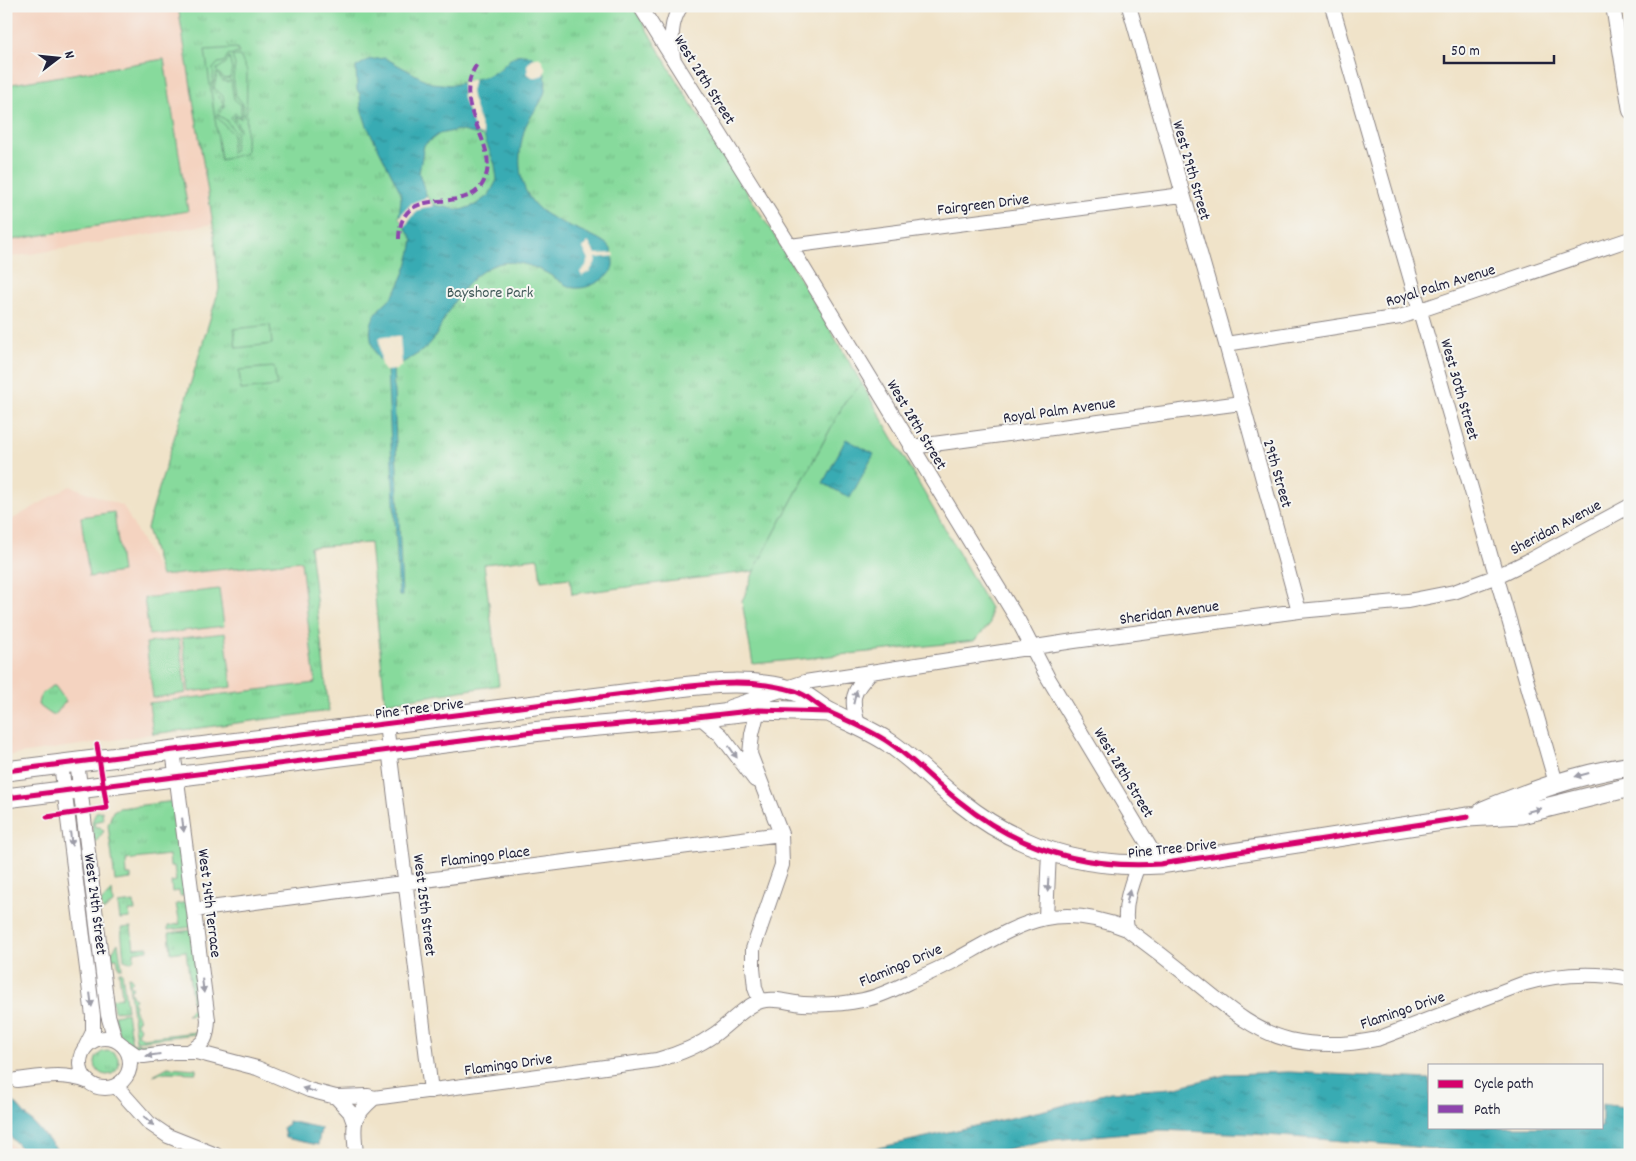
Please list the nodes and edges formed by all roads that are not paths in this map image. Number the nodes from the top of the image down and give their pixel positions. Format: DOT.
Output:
graph roads {
  1 [pos="640,6"];
  2 [pos="681,6"];
  3 [pos="1129,6"];
  4 [pos="1332,6"];
  5 [pos="1613,6"];
  6 [pos="673,58"];
  7 [pos="1630,111"];
  8 [pos="1182,195"];
  9 [pos="1630,239"];
  10 [pos="790,246"];
  11 [pos="1420,311"];
  12 [pos="1226,344"];
  13 [pos="1242,403"];
  14 [pos="911,447"];
  15 [pos="1630,506"];
  16 [pos="1496,576"];
  17 [pos="1299,610"];
  18 [pos="1032,648"];
  19 [pos="870,673"];
  20 [pos="786,689"];
  21 [pos="758,710"];
  22 [pos="829,712"];
  23 [pos="700,717"];
  24 [pos="386,724"];
  25 [pos="858,725"];
  26 [pos="173,750"];
  27 [pos="389,750"];
  28 [pos="69,763"];
  29 [pos="1630,766"];
  30 [pos="6,771"];
  31 [pos="177,776"];
  32 [pos="1556,782"];
  33 [pos="1630,786"];
  34 [pos="73,789"];
  35 [pos="766,792"];
  36 [pos="6,798"];
  37 [pos="1468,817"];
  38 [pos="781,834"];
  39 [pos="1049,852"];
  40 [pos="1160,864"];
  41 [pos="1138,865"];
  42 [pos="406,883"];
  43 [pos="194,910"];
  44 [pos="1046,918"];
  45 [pos="1127,930"];
  46 [pos="1630,979"];
  47 [pos="760,1001"];
  48 [pos="114,1039"];
  49 [pos="126,1048"];
  50 [pos="84,1049"];
  51 [pos="189,1052"];
  52 [pos="57,1075"];
  53 [pos="17,1080"];
  54 [pos="89,1082"];
  55 [pos="116,1086"];
  56 [pos="431,1091"];
  57 [pos="336,1097"];
  58 [pos="374,1098"];
  59 [pos="354,1123"];
  60 [pos="216,1155"];
  61 [pos="356,1155"];
  1 -- 6 [label="street, West 28th Street"];
  2 -- 6 [label="street"];
  3 -- 8 [label="street, West 29th Street"];
  4 -- 11 [label="street, West 30th Street"];
  5 -- 7 [label="street"];
  6 -- 10 [label="street, West 28th Street"];
  8 -- 10 [label="street, Fairgreen Drive"];
  8 -- 12 [label="street, West 29th Street"];
  9 -- 11 [label="street, Royal Palm Avenue"];
  10 -- 14 [label="street, West 28th Street"];
  11 -- 12 [label="street, Royal Palm Avenue"];
  11 -- 16 [label="street, West 30th Street"];
  12 -- 13 [label="street, 29th Street"];
  13 -- 14 [label="street, Royal Palm Avenue"];
  13 -- 17 [label="street, 29th Street"];
  14 -- 18 [label="street, West 28th Street"];
  15 -- 16 [label="street, Sheridan Avenue"];
  16 -- 17 [label="street, Sheridan Avenue"];
  16 -- 32 [label="street, West 30th Street"];
  17 -- 18 [label="street, Sheridan Avenue"];
  18 -- 19 [label="street, Sheridan Avenue"];
  18 -- 40 [label="street, West 28th Street"];
  19 -- 20 [label="street, Sheridan Avenue"];
  25 -- 19 [label="street, one-way"];
  20 -- 22 [label="main road, Pine Tree Drive"];
  20 -- 23 [label="street, Sheridan Avenue"];
  20 -- 24 [label="main road, Pine Tree Drive"];
  21 -- 22 [label="main road, Pine Tree Drive"];
  21 -- 23 [label="main road, Pine Tree Drive"];
  21 -- 35 [label="street"];
  22 -- 25 [label="main road, Pine Tree Drive"];
  23 -- 27 [label="main road, Pine Tree Drive"];
  23 -- 35 [label="street, one-way"];
  24 -- 26 [label="main road, Pine Tree Drive"];
  24 -- 27 [label="street, West 25th Street"];
  25 -- 39 [label="main road, Pine Tree Drive"];
  26 -- 28 [label="main road, Pine Tree Drive"];
  26 -- 31 [label="street, West 24th Terrace"];
  27 -- 31 [label="main road, Pine Tree Drive"];
  27 -- 42 [label="street, West 25th Street"];
  28 -- 30 [label="main road, Pine Tree Drive"];
  28 -- 34 [label="street, West 24th Street"];
  29 -- 32 [label="main road, Pine Tree Drive, one-way"];
  31 -- 34 [label="main road, Pine Tree Drive"];
  31 -- 43 [label="street, West 24th Terrace, one-way"];
  32 -- 37 [label="main road, Pine Tree Drive"];
  37 -- 33 [label="main road, Pine Tree Drive, one-way"];
  34 -- 36 [label="main road, Pine Tree Drive"];
  34 -- 48 [label="street, West 24th Street"];
  34 -- 50 [label="street, West 24th Street, one-way"];
  35 -- 38 [label="street"];
  37 -- 40 [label="main road, Pine Tree Drive"];
  38 -- 42 [label="street, Flamingo Place"];
  38 -- 47 [label="street"];
  39 -- 41 [label="main road, Pine Tree Drive"];
  39 -- 44 [label="street, one-way"];
  40 -- 41 [label="main road, Pine Tree Drive"];
  45 -- 41 [label="street, one-way"];
  42 -- 43 [label="street, Flamingo Place"];
  42 -- 56 [label="street, West 25th Street"];
  43 -- 51 [label="street, West 24th Terrace, one-way"];
  44 -- 45 [label="street, Flamingo Drive"];
  44 -- 47 [label="street, Flamingo Drive"];
  45 -- 46 [label="street, Flamingo Drive"];
  47 -- 56 [label="street, Flamingo Drive"];
  48 -- 49 [label="street"];
  48 -- 50 [label="street"];
  51 -- 49 [label="street, Flamingo Drive, one-way"];
  49 -- 55 [label="street"];
  50 -- 52 [label="street"];
  50 -- 54 [label="street"];
  57 -- 51 [label="street, Flamingo Drive, one-way"];
  52 -- 53 [label="street"];
  52 -- 54 [label="street"];
  54 -- 55 [label="street"];
  55 -- 60 [label="street, one-way"];
  56 -- 58 [label="street, Flamingo Drive"];
  57 -- 58 [label="street, Flamingo Drive"];
  57 -- 59 [label="street"];
  58 -- 59 [label="street"];
  59 -- 61 [label="street"];
}
